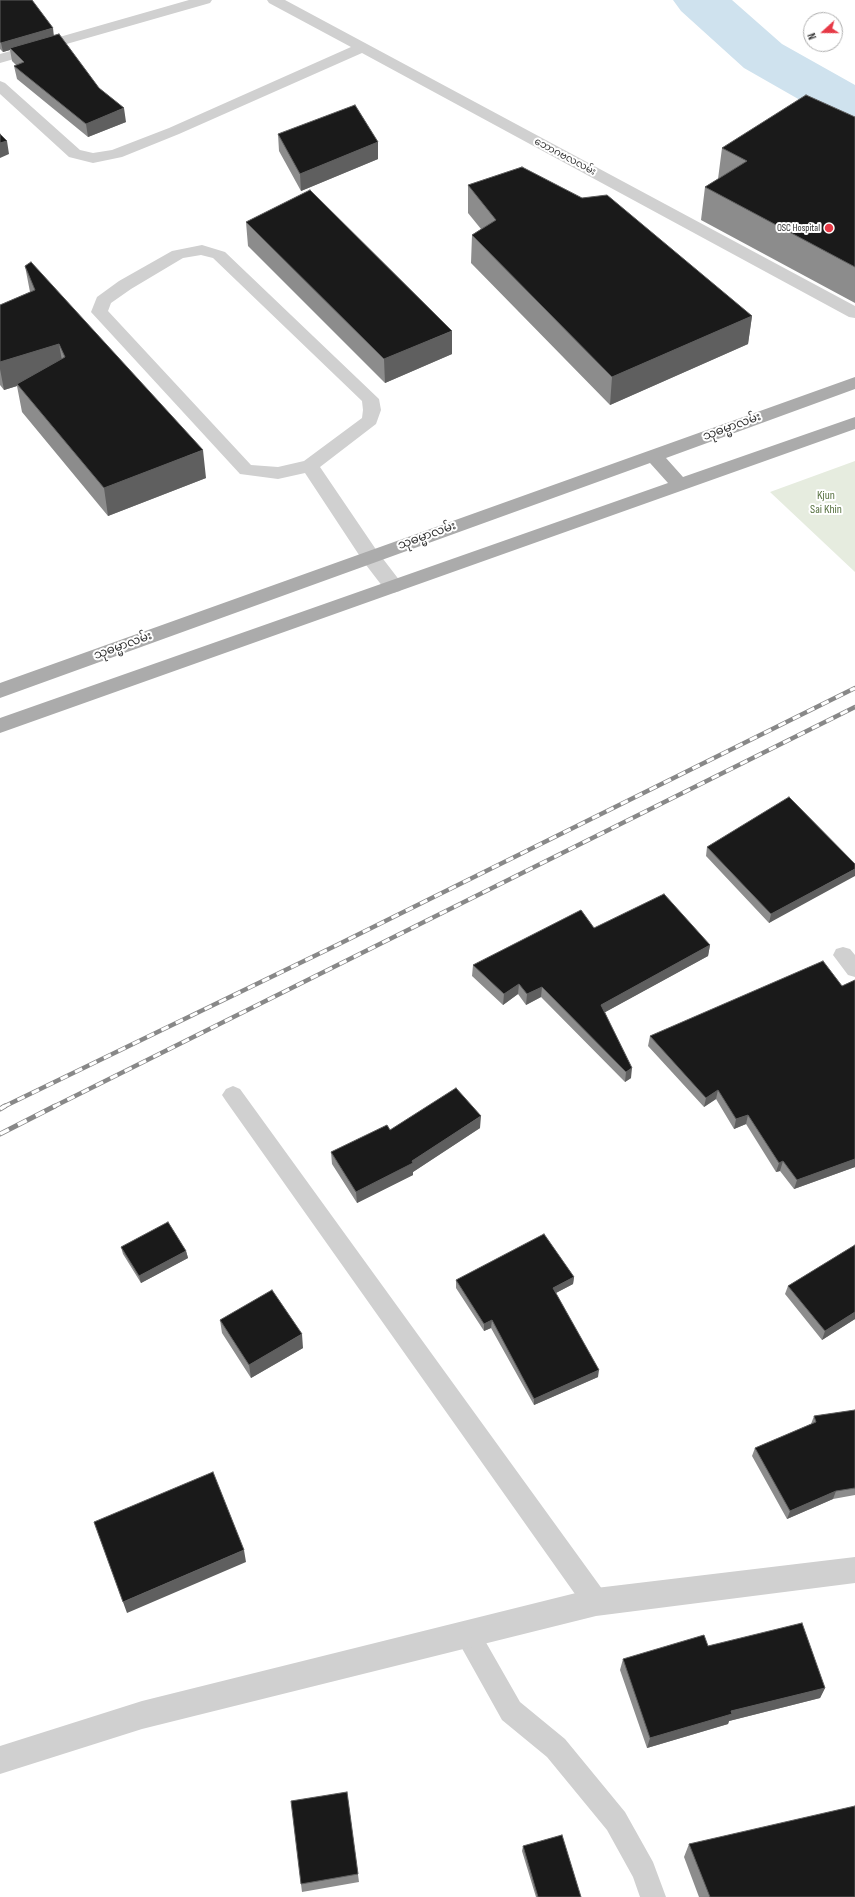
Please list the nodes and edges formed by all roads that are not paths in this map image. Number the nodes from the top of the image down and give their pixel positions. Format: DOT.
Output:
graph roads {
  1 [pos="205,0"];
  2 [pos="274,0"];
  3 [pos="362,48"];
  4 [pos="0,59"];
  5 [pos="0,86"];
  6 [pos="855,313"];
  7 [pos="855,383"];
  8 [pos="855,423"];
  9 [pos="653,455"];
  10 [pos="310,466"];
  11 [pos="680,485"];
  12 [pos="370,556"];
  13 [pos="393,586"];
  14 [pos="0,691"];
  15 [pos="0,726"];
  16 [pos="233,1095"];
  17 [pos="855,1570"];
  18 [pos="596,1602"];
  19 [pos="467,1634"];
  20 [pos="0,1760"];
  21 [pos="653,1897"];
  1 -- 4 [label="street"];
  2 -- 3 [label="street, ဘောဂဗလလမ်း"];
  3 -- 5 [label="street"];
  3 -- 6 [label="street, ဘောဂဗလလမ်း"];
  7 -- 9 [label="main road, သုဓမ္မာလမ်း"];
  8 -- 11 [label="main road"];
  9 -- 11 [label="main road"];
  9 -- 12 [label="main road, သုဓမ္မာလမ်း"];
  10 -- 10 [label="street"];
  10 -- 12 [label="street"];
  11 -- 13 [label="main road"];
  12 -- 13 [label="street"];
  12 -- 14 [label="main road, သုဓမ္မာလမ်း"];
  13 -- 15 [label="main road"];
  16 -- 18 [label="lane"];
  17 -- 18 [label="street"];
  18 -- 19 [label="street"];
  19 -- 20 [label="street"];
  19 -- 21 [label="lane"];
}
